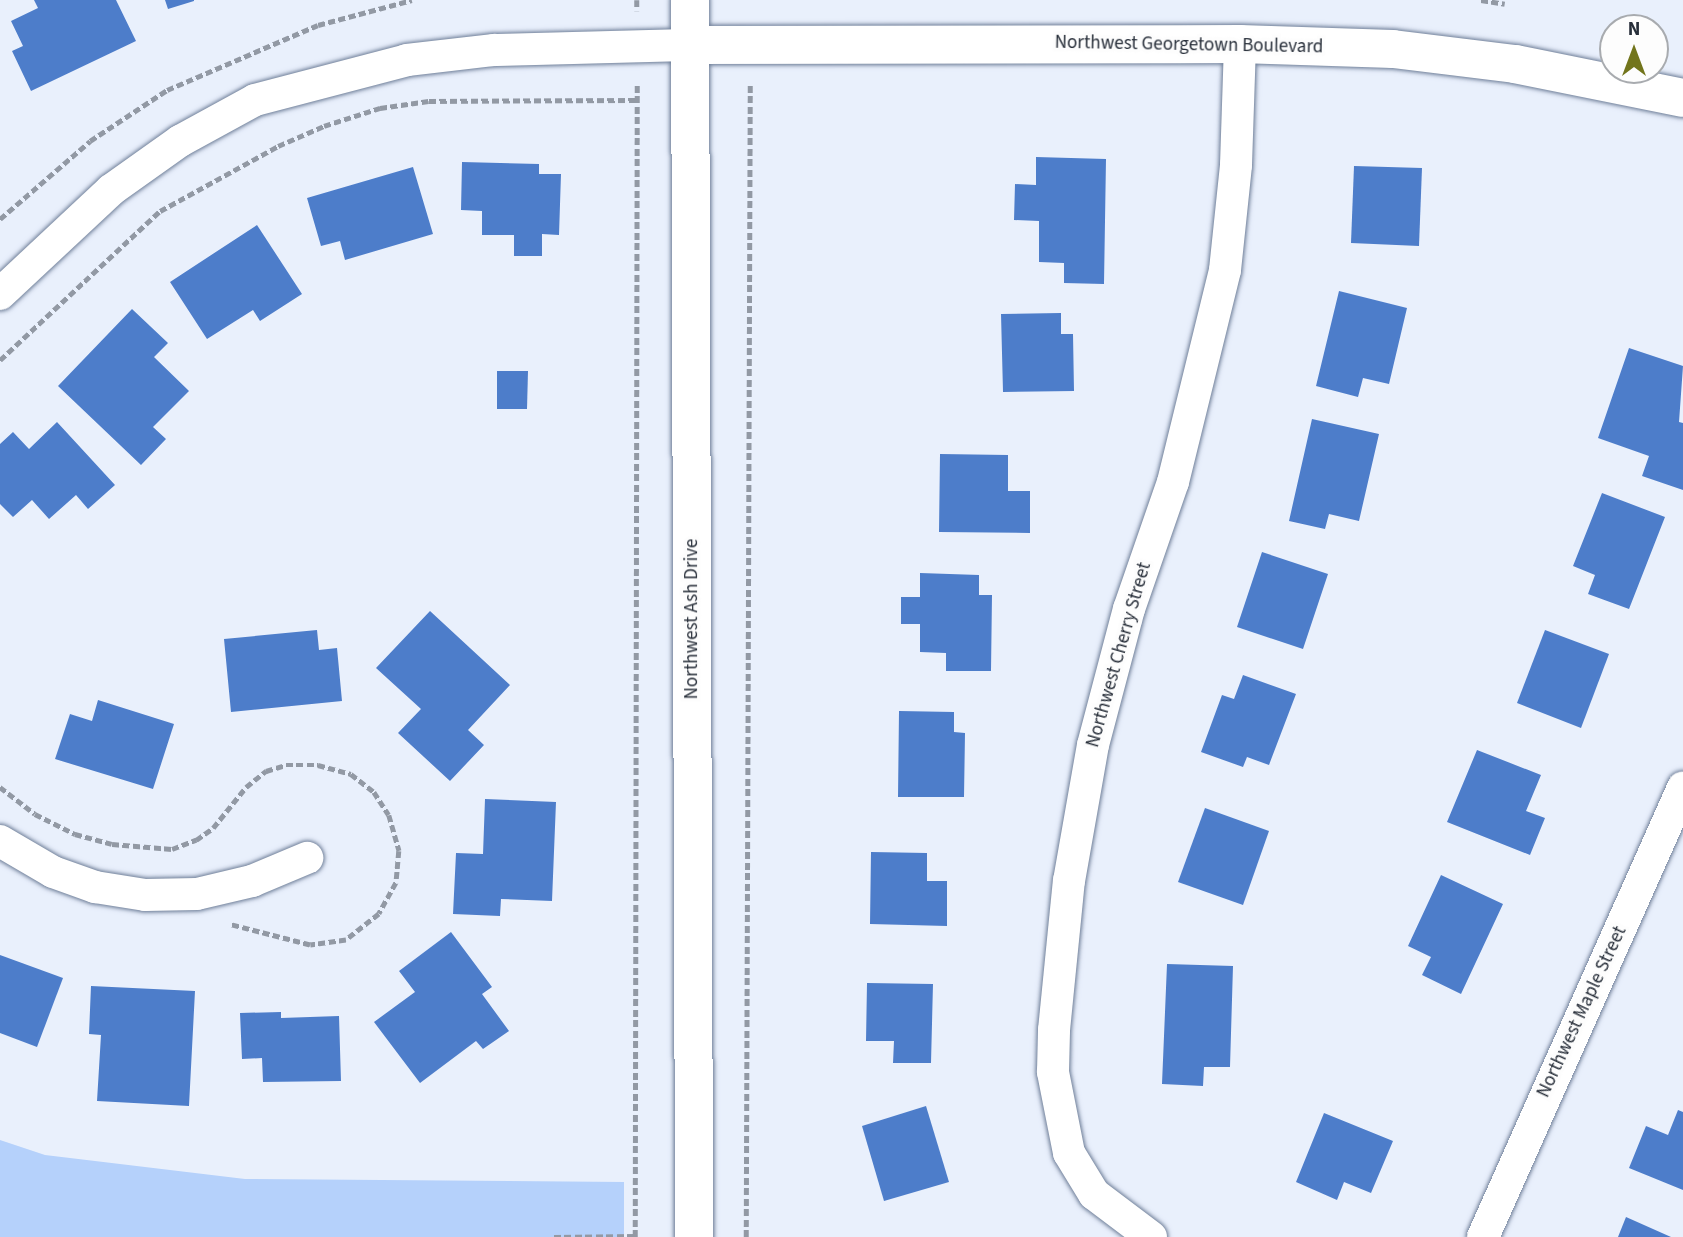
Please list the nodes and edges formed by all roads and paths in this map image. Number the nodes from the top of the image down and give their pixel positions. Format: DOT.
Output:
graph roads {
  1 [pos="637,0"];
  2 [pos="690,0"];
  3 [pos="1480,0"];
  4 [pos="1505,4"];
  5 [pos="750,44"];
  6 [pos="1240,44"];
  7 [pos="637,45"];
  8 [pos="690,45"];
  9 [pos="1683,99"];
  10 [pos="637,100"];
  11 [pos="0,294"];
  12 [pos="0,360"];
  13 [pos="1683,787"];
  14 [pos="0,841"];
  15 [pos="307,858"];
  16 [pos="554,1237"];
  17 [pos="635,1237"];
  18 [pos="694,1237"];
  19 [pos="746,1237"];
  20 [pos="1150,1237"];
  21 [pos="1483,1237"];
  1 -- 7 [label="path"];
  2 -- 8 [label="street, Northwest Ash Drive"];
  3 -- 4 [label="path"];
  5 -- 6 [label="street, Northwest Georgetown Boulevard"];
  5 -- 8 [label="street, Northwest Georgetown Boulevard"];
  5 -- 19 [label="path"];
  6 -- 9 [label="street, Northwest Georgetown Boulevard"];
  6 -- 20 [label="street, Northwest Cherry Street"];
  7 -- 8 [label="street"];
  7 -- 10 [label="path"];
  7 -- 11 [label="street"];
  8 -- 18 [label="street, Northwest Ash Drive"];
  10 -- 12 [label="path"];
  10 -- 17 [label="path"];
  13 -- 21 [label="street, Northwest Maple Street"];
  14 -- 15 [label="street"];
  16 -- 17 [label="path"];
}
